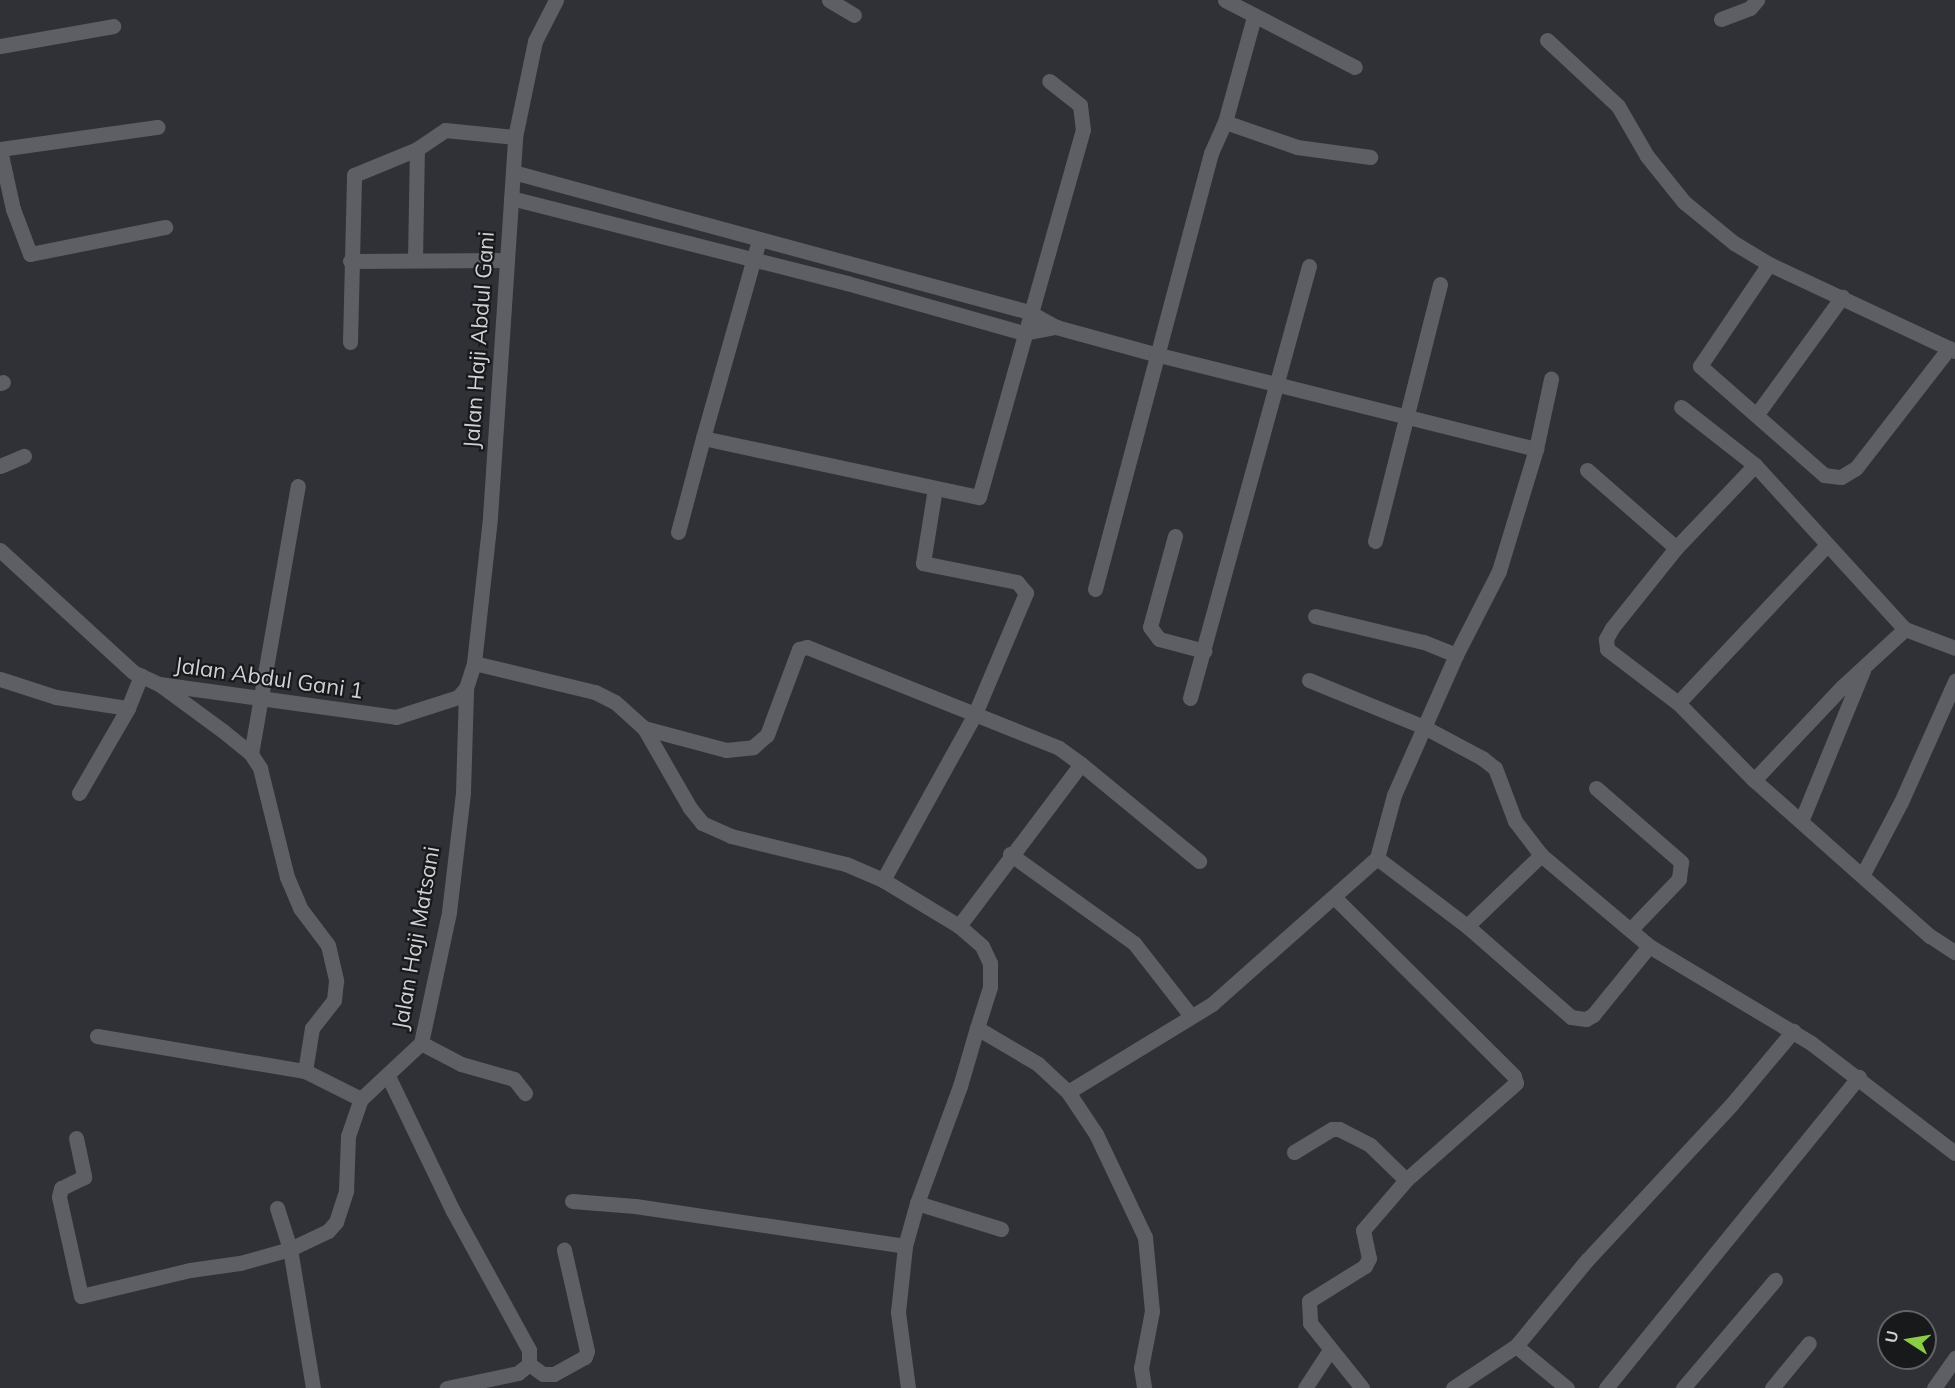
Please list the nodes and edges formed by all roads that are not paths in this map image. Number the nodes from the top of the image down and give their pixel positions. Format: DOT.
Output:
graph roads {
  1 [pos="556,0"];
  2 [pos="829,0"];
  3 [pos="1225,0"];
  4 [pos="1757,0"];
  5 [pos="854,15"];
  6 [pos="1254,17"];
  7 [pos="1721,19"];
  8 [pos="113,26"];
  9 [pos="1547,40"];
  10 [pos="0,46"];
  11 [pos="1355,67"];
  12 [pos="1049,81"];
  13 [pos="1225,122"];
  14 [pos="158,128"];
  15 [pos="515,136"];
  16 [pos="0,149"];
  17 [pos="417,149"];
  18 [pos="1370,157"];
  19 [pos="513,172"];
  20 [pos="511,198"];
  21 [pos="6,211"];
  22 [pos="165,227"];
  23 [pos="759,240"];
  24 [pos="415,260"];
  25 [pos="506,260"];
  26 [pos="753,260"];
  27 [pos="350,261"];
  28 [pos="1769,264"];
  29 [pos="1309,266"];
  30 [pos="885,274"];
  31 [pos="1440,284"];
  32 [pos="880,293"];
  33 [pos="1842,297"];
  34 [pos="1029,312"];
  35 [pos="1056,327"];
  36 [pos="1024,333"];
  37 [pos="350,342"];
  38 [pos="1952,349"];
  39 [pos="1155,354"];
  40 [pos="1551,379"];
  41 [pos="1278,383"];
  42 [pos="1681,407"];
  43 [pos="1757,414"];
  44 [pos="1409,415"];
  45 [pos="704,438"];
  46 [pos="1536,449"];
  47 [pos="24,456"];
  48 [pos="1755,465"];
  49 [pos="0,466"];
  50 [pos="1587,470"];
  51 [pos="298,486"];
  52 [pos="935,488"];
  53 [pos="678,532"];
  54 [pos="1175,536"];
  55 [pos="1375,541"];
  56 [pos="1827,545"];
  57 [pos="1676,548"];
  58 [pos="0,550"];
  59 [pos="1095,589"];
  60 [pos="1315,616"];
  61 [pos="1905,629"];
  62 [pos="1955,648"];
  63 [pos="1204,651"];
  64 [pos="1456,655"];
  65 [pos="474,663"];
  66 [pos="1865,666"];
  67 [pos="141,676"];
  68 [pos="0,679"];
  69 [pos="1309,680"];
  70 [pos="1955,681"];
  71 [pos="159,684"];
  72 [pos="466,688"];
  73 [pos="1190,698"];
  74 [pos="257,700"];
  75 [pos="1678,703"];
  76 [pos="128,708"];
  77 [pos="974,716"];
  78 [pos="1424,727"];
  79 [pos="644,728"];
  80 [pos="251,754"];
  81 [pos="1081,764"];
  82 [pos="1754,780"];
  83 [pos="1596,788"];
  84 [pos="79,793"];
  85 [pos="1802,819"];
  86 [pos="1010,854"];
  87 [pos="1541,855"];
  88 [pos="1377,858"];
  89 [pos="1199,861"];
  90 [pos="1863,874"];
  91 [pos="883,880"];
  92 [pos="1335,898"];
  93 [pos="1467,926"];
  94 [pos="959,927"];
  95 [pos="1631,929"];
  96 [pos="1649,946"];
  97 [pos="1955,952"];
  98 [pos="1191,1016"];
  99 [pos="977,1028"];
  100 [pos="1793,1032"];
  101 [pos="97,1036"];
  102 [pos="421,1043"];
  103 [pos="305,1071"];
  104 [pos="388,1076"];
  105 [pos="1859,1077"];
  106 [pos="1068,1092"];
  107 [pos="525,1093"];
  108 [pos="361,1099"];
  109 [pos="76,1138"];
  110 [pos="1294,1152"];
  111 [pos="1955,1152"];
  112 [pos="1406,1180"];
  113 [pos="572,1201"];
  114 [pos="917,1203"];
  115 [pos="277,1208"];
  116 [pos="1001,1229"];
  117 [pos="905,1246"];
  118 [pos="290,1249"];
  119 [pos="564,1250"];
  120 [pos="1775,1280"];
  121 [pos="1809,1343"];
  122 [pos="1516,1346"];
  123 [pos="1330,1350"];
  124 [pos="1955,1358"];
  125 [pos="529,1365"];
  126 [pos="313,1388"];
  127 [pos="447,1388"];
  128 [pos="908,1388"];
  129 [pos="1144,1388"];
  130 [pos="1305,1388"];
  131 [pos="1362,1388"];
  132 [pos="1453,1388"];
  133 [pos="1567,1388"];
  134 [pos="1606,1388"];
  135 [pos="1683,1388"];
  136 [pos="1772,1388"];
  137 [pos="1934,1388"];
  1 -- 15 [label="street, Jalan Haji Abdul Gani"];
  2 -- 5 [label="street"];
  3 -- 6 [label="street"];
  4 -- 7 [label="street"];
  6 -- 11 [label="street"];
  6 -- 13 [label="street"];
  8 -- 10 [label="street"];
  9 -- 28 [label="street"];
  12 -- 34 [label="street"];
  13 -- 18 [label="street"];
  13 -- 39 [label="street"];
  14 -- 16 [label="street"];
  15 -- 17 [label="street"];
  15 -- 19 [label="street, Jalan Haji Abdul Gani"];
  16 -- 21 [label="street"];
  17 -- 24 [label="street"];
  17 -- 27 [label="street"];
  19 -- 20 [label="street, Jalan Haji Abdul Gani"];
  19 -- 23 [label="street"];
  20 -- 25 [label="street, Jalan Haji Abdul Gani"];
  20 -- 26 [label="street"];
  21 -- 22 [label="street"];
  23 -- 26 [label="street"];
  23 -- 30 [label="street"];
  24 -- 25 [label="street"];
  24 -- 27 [label="street"];
  25 -- 65 [label="street, Jalan Haji Abdul Gani"];
  26 -- 32 [label="street"];
  26 -- 45 [label="street"];
  27 -- 37 [label="street"];
  28 -- 33 [label="street"];
  28 -- 43 [label="street"];
  29 -- 41 [label="street"];
  30 -- 32 [label="street"];
  30 -- 34 [label="street"];
  31 -- 44 [label="street"];
  32 -- 36 [label="street"];
  33 -- 38 [label="street"];
  33 -- 43 [label="street"];
  34 -- 35 [label="street"];
  34 -- 36 [label="street"];
  35 -- 36 [label="street"];
  35 -- 39 [label="street"];
  36 -- 52 [label="street"];
  38 -- 43 [label="street"];
  39 -- 41 [label="street"];
  39 -- 59 [label="street"];
  40 -- 46 [label="street"];
  41 -- 44 [label="street"];
  41 -- 63 [label="street"];
  42 -- 48 [label="street"];
  44 -- 46 [label="street"];
  44 -- 55 [label="street"];
  45 -- 52 [label="street"];
  45 -- 53 [label="street"];
  46 -- 64 [label="street"];
  47 -- 49 [label="street"];
  48 -- 56 [label="street"];
  48 -- 57 [label="street"];
  50 -- 57 [label="street"];
  51 -- 74 [label="street"];
  52 -- 77 [label="street"];
  54 -- 63 [label="street"];
  56 -- 61 [label="street"];
  56 -- 75 [label="street"];
  57 -- 75 [label="street"];
  58 -- 67 [label="street, Jalan Abdul Gani 1"];
  60 -- 64 [label="street"];
  61 -- 62 [label="street"];
  61 -- 66 [label="street"];
  63 -- 73 [label="street"];
  64 -- 78 [label="street"];
  65 -- 72 [label="street, Jalan Haji Abdul Gani"];
  65 -- 79 [label="street"];
  66 -- 82 [label="street"];
  66 -- 85 [label="street"];
  67 -- 71 [label="street, Jalan Abdul Gani 1"];
  67 -- 76 [label="street"];
  68 -- 76 [label="street"];
  69 -- 78 [label="street"];
  70 -- 90 [label="street"];
  71 -- 74 [label="street, Jalan Abdul Gani 1"];
  71 -- 80 [label="street"];
  72 -- 74 [label="street, Jalan Abdul Gani 1"];
  72 -- 102 [label="street, Jalan Haji Matsani"];
  74 -- 80 [label="street"];
  75 -- 82 [label="street"];
  76 -- 84 [label="street"];
  77 -- 79 [label="street"];
  77 -- 81 [label="street"];
  77 -- 91 [label="street"];
  78 -- 87 [label="street"];
  78 -- 88 [label="street"];
  79 -- 91 [label="street"];
  80 -- 103 [label="street"];
  81 -- 86 [label="street"];
  81 -- 89 [label="street"];
  82 -- 85 [label="street"];
  83 -- 95 [label="street"];
  85 -- 90 [label="street"];
  86 -- 94 [label="street"];
  86 -- 98 [label="street"];
  87 -- 93 [label="street"];
  87 -- 95 [label="street"];
  88 -- 92 [label="street"];
  88 -- 93 [label="street"];
  90 -- 97 [label="street"];
  91 -- 94 [label="street"];
  92 -- 98 [label="street"];
  92 -- 112 [label="street"];
  93 -- 96 [label="street"];
  94 -- 99 [label="street"];
  95 -- 96 [label="street"];
  96 -- 100 [label="street"];
  98 -- 106 [label="street"];
  99 -- 106 [label="street"];
  99 -- 114 [label="street"];
  100 -- 105 [label="street"];
  100 -- 122 [label="street"];
  101 -- 103 [label="street"];
  102 -- 104 [label="street, Jalan Haji Matsani"];
  102 -- 107 [label="street"];
  103 -- 108 [label="street"];
  104 -- 108 [label="street, Jalan Haji Matsani"];
  104 -- 125 [label="street"];
  105 -- 111 [label="street"];
  105 -- 134 [label="street"];
  106 -- 129 [label="street"];
  108 -- 118 [label="street"];
  109 -- 118 [label="street"];
  110 -- 112 [label="street"];
  112 -- 123 [label="street"];
  113 -- 117 [label="street"];
  114 -- 116 [label="street"];
  114 -- 117 [label="street"];
  115 -- 118 [label="street"];
  117 -- 128 [label="street"];
  118 -- 126 [label="street"];
  119 -- 125 [label="street"];
  120 -- 135 [label="street"];
  121 -- 136 [label="street"];
  122 -- 132 [label="street"];
  122 -- 133 [label="street"];
  123 -- 130 [label="street"];
  123 -- 131 [label="street"];
  124 -- 137 [label="street"];
  125 -- 127 [label="street"];
}
